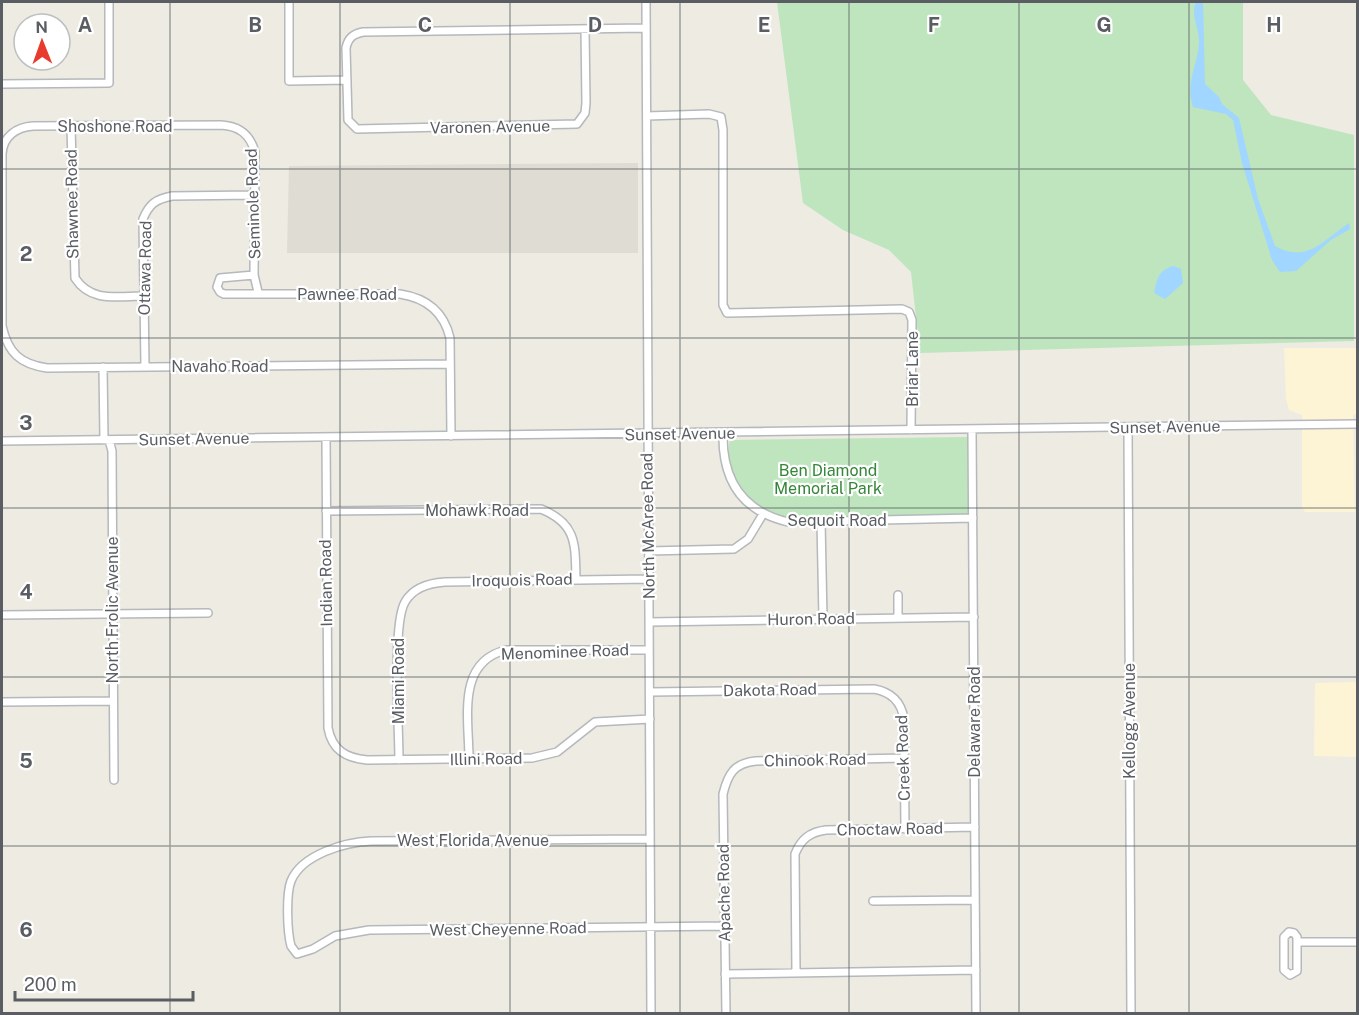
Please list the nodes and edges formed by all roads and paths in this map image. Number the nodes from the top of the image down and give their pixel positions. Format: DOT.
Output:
graph roads {
  1 [pos="109,2"];
  2 [pos="289,2"];
  3 [pos="646,2"];
  4 [pos="585,28"];
  5 [pos="646,28"];
  6 [pos="347,80"];
  7 [pos="2,84"];
  8 [pos="647,116"];
  9 [pos="71,126"];
  10 [pos="230,126"];
  11 [pos="255,195"];
  12 [pos="2,204"];
  13 [pos="254,275"];
  14 [pos="258,292"];
  15 [pos="144,296"];
  16 [pos="450,364"];
  17 [pos="103,367"];
  18 [pos="145,367"];
  19 [pos="1358,424"];
  20 [pos="1128,428"];
  21 [pos="911,430"];
  22 [pos="972,430"];
  23 [pos="647,434"];
  24 [pos="723,434"];
  25 [pos="451,436"];
  26 [pos="326,438"];
  27 [pos="107,440"];
  28 [pos="2,441"];
  29 [pos="326,511"];
  30 [pos="763,514"];
  31 [pos="973,518"];
  32 [pos="821,521"];
  33 [pos="648,551"];
  34 [pos="649,579"];
  35 [pos="576,580"];
  36 [pos="898,595"];
  37 [pos="404,604"];
  38 [pos="208,613"];
  39 [pos="113,614"];
  40 [pos="2,615"];
  41 [pos="974,617"];
  42 [pos="898,618"];
  43 [pos="823,619"];
  44 [pos="650,622"];
  45 [pos="649,650"];
  46 [pos="650,692"];
  47 [pos="888,693"];
  48 [pos="112,701"];
  49 [pos="2,702"];
  50 [pos="650,719"];
  51 [pos="327,728"];
  52 [pos="904,758"];
  53 [pos="469,759"];
  54 [pos="399,760"];
  55 [pos="729,772"];
  56 [pos="114,780"];
  57 [pos="975,827"];
  58 [pos="905,829"];
  59 [pos="650,839"];
  60 [pos="975,900"];
  61 [pos="873,901"];
  62 [pos="725,926"];
  63 [pos="650,927"];
  64 [pos="1297,942"];
  65 [pos="1358,942"];
  66 [pos="297,954"];
  67 [pos="976,970"];
  68 [pos="796,973"];
  69 [pos="725,974"];
  70 [pos="651,1014"];
  71 [pos="726,1014"];
  72 [pos="976,1014"];
  73 [pos="1131,1014"];
  1 -- 7 [label="street"];
  2 -- 6 [label="street"];
  3 -- 5 [label="street, North McAree Road"];
  4 -- 5 [label="street, Varonen Avenue"];
  4 -- 6 [label="street, Varonen Avenue"];
  4 -- 6 [label="street, Varonen Avenue"];
  5 -- 8 [label="street, North McAree Road"];
  8 -- 21 [label="street, Briar Lane"];
  8 -- 23 [label="street, North McAree Road"];
  9 -- 10 [label="street, Shoshone Road"];
  9 -- 12 [label="street, Shoshone Road"];
  9 -- 15 [label="street, Shawnee Road"];
  10 -- 11 [label="street, Seminole Road"];
  11 -- 13 [label="street, Seminole Road"];
  11 -- 15 [label="street, Ottawa Road"];
  12 -- 17 [label="street, Navaho Road"];
  13 -- 14 [label="street, Seminole Road"];
  13 -- 14 [label="street, Pawnee Road"];
  14 -- 16 [label="street, Pawnee Road"];
  15 -- 18 [label="street, Ottawa Road"];
  16 -- 18 [label="street, Navaho Road"];
  16 -- 25 [label="street"];
  17 -- 18 [label="street, Navaho Road"];
  17 -- 27 [label="street, North Frolic Avenue"];
  19 -- 20 [label="street, Sunset Avenue"];
  20 -- 22 [label="street, Sunset Avenue"];
  20 -- 73 [label="street, Kellogg Avenue"];
  21 -- 22 [label="street, Sunset Avenue"];
  21 -- 24 [label="street, Sunset Avenue"];
  22 -- 31 [label="street, Delaware Road"];
  23 -- 24 [label="street, Sunset Avenue"];
  23 -- 25 [label="street, Sunset Avenue"];
  23 -- 33 [label="street, North McAree Road"];
  24 -- 30 [label="street"];
  25 -- 26 [label="street, Sunset Avenue"];
  26 -- 27 [label="street, Sunset Avenue"];
  26 -- 29 [label="street, Indian Road"];
  27 -- 28 [label="street, Sunset Avenue"];
  27 -- 39 [label="street, North Frolic Avenue"];
  29 -- 35 [label="street, Mohawk Road"];
  29 -- 51 [label="street, Indian Road"];
  30 -- 32 [label="street, Sequoit Road"];
  30 -- 33 [label="street, Sequoit Road"];
  31 -- 32 [label="street, Sequoit Road"];
  31 -- 41 [label="street, Delaware Road"];
  32 -- 43 [label="street"];
  33 -- 34 [label="street, North McAree Road"];
  34 -- 35 [label="street, Iroquois Road"];
  34 -- 44 [label="street, North McAree Road"];
  35 -- 37 [label="street, Iroquois Road"];
  36 -- 42 [label="street"];
  37 -- 54 [label="street, Miami Road"];
  38 -- 39 [label="street"];
  39 -- 40 [label="street"];
  39 -- 48 [label="street, North Frolic Avenue"];
  41 -- 42 [label="street, Huron Road"];
  41 -- 57 [label="street, Delaware Road"];
  42 -- 43 [label="street, Huron Road"];
  43 -- 44 [label="street, Huron Road"];
  44 -- 45 [label="street, North McAree Road"];
  45 -- 46 [label="street, North McAree Road"];
  45 -- 53 [label="street, Menominee Road"];
  46 -- 47 [label="street, Dakota Road"];
  46 -- 50 [label="street, North McAree Road"];
  47 -- 52 [label="street, Creek Road"];
  48 -- 49 [label="street"];
  48 -- 56 [label="street, North Frolic Avenue"];
  50 -- 53 [label="street, Illini Road"];
  50 -- 59 [label="street, North McAree Road"];
  51 -- 54 [label="street, Illini Road"];
  52 -- 55 [label="street, Chinook Road"];
  52 -- 58 [label="street, Creek Road"];
  53 -- 54 [label="street, Illini Road"];
  55 -- 62 [label="street, Apache Road"];
  57 -- 58 [label="street, Choctaw Road"];
  57 -- 60 [label="street, Delaware Road"];
  58 -- 68 [label="street, Choctaw Road"];
  59 -- 63 [label="street, North McAree Road"];
  59 -- 66 [label="street, West Florida Avenue"];
  60 -- 61 [label="street"];
  60 -- 67 [label="street, Delaware Road"];
  62 -- 63 [label="street, West Cheyenne Road"];
  62 -- 69 [label="street, Apache Road"];
  63 -- 66 [label="street, West Cheyenne Road"];
  63 -- 70 [label="street, North McAree Road"];
  64 -- 64 [label="street"];
  64 -- 65 [label="street"];
  67 -- 68 [label="street"];
  67 -- 72 [label="street, Delaware Road"];
  68 -- 69 [label="street"];
  69 -- 71 [label="street, Apache Road"];
}
